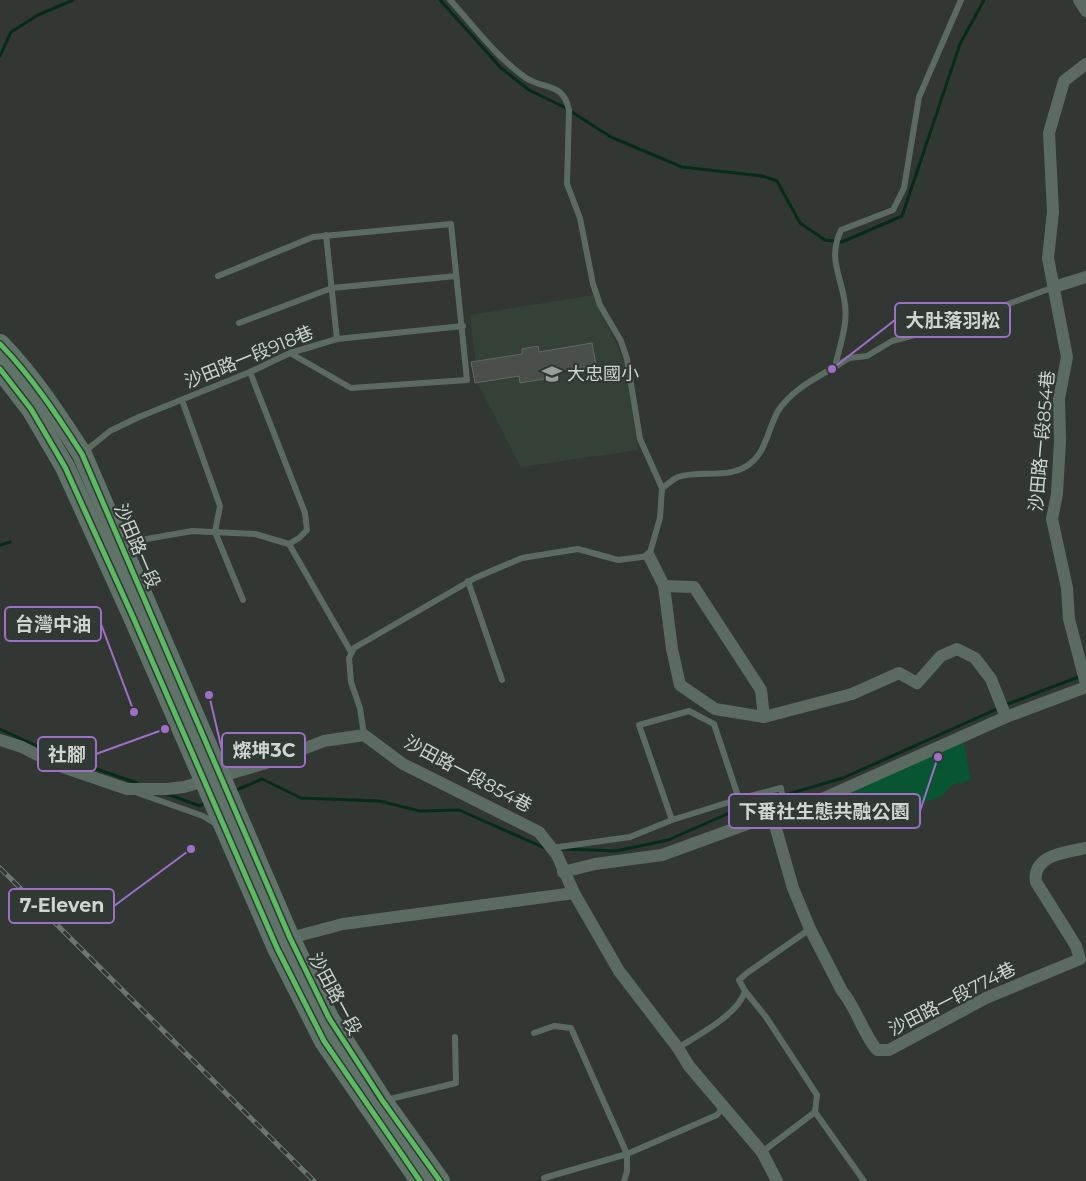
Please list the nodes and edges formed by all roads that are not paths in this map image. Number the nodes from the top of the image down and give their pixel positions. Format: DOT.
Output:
graph roads {
  1 [pos="450,0"];
  2 [pos="961,0"];
  3 [pos="1080,0"];
  4 [pos="1086,11"];
  5 [pos="1086,64"];
  6 [pos="326,235"];
  7 [pos="218,276"];
  8 [pos="456,276"];
  9 [pos="1086,277"];
  10 [pos="332,288"];
  11 [pos="1054,288"];
  12 [pos="240,323"];
  13 [pos="463,326"];
  14 [pos="336,339"];
  15 [pos="0,344"];
  16 [pos="290,353"];
  17 [pos="835,367"];
  18 [pos="0,369"];
  19 [pos="250,372"];
  20 [pos="182,400"];
  21 [pos="73,460"];
  22 [pos="662,488"];
  23 [pos="215,532"];
  24 [pos="120,544"];
  25 [pos="289,544"];
  26 [pos="649,556"];
  27 [pos="468,581"];
  28 [pos="664,586"];
  29 [pos="243,600"];
  30 [pos="352,652"];
  31 [pos="502,680"];
  32 [pos="1086,686"];
  33 [pos="764,717"];
  34 [pos="1006,717"];
  35 [pos="364,735"];
  36 [pos="0,740"];
  37 [pos="213,778"];
  38 [pos="127,789"];
  39 [pos="739,799"];
  40 [pos="226,808"];
  41 [pos="772,815"];
  42 [pos="786,815"];
  43 [pos="672,820"];
  44 [pos="227,831"];
  45 [pos="552,848"];
  46 [pos="1086,848"];
  47 [pos="563,872"];
  48 [pos="574,893"];
  49 [pos="810,929"];
  50 [pos="290,938"];
  51 [pos="745,991"];
  52 [pos="534,1033"];
  53 [pos="455,1037"];
  54 [pos="678,1048"];
  55 [pos="382,1100"];
  56 [pos="724,1106"];
  57 [pos="815,1112"];
  58 [pos="762,1152"];
  59 [pos="627,1154"];
  60 [pos="544,1178"];
  61 [pos="420,1181"];
  62 [pos="440,1181"];
  63 [pos="624,1181"];
  64 [pos="777,1181"];
  65 [pos="864,1181"];
  1 -- 22 [label="lane"];
  2 -- 17 [label="lane"];
  3 -- 4 [label="street"];
  5 -- 11 [label="street, 沙田路一段854巷"];
  6 -- 7 [label="lane"];
  6 -- 8 [label="lane"];
  6 -- 10 [label="lane"];
  8 -- 10 [label="lane"];
  8 -- 13 [label="lane"];
  9 -- 11 [label="street"];
  10 -- 12 [label="lane"];
  10 -- 14 [label="lane"];
  11 -- 17 [label="lane"];
  11 -- 32 [label="street, 沙田路一段854巷"];
  13 -- 14 [label="lane, 沙田路一段918巷"];
  13 -- 16 [label="lane"];
  14 -- 16 [label="lane, 沙田路一段918巷"];
  15 -- 21 [label="main road, 沙田路一段"];
  16 -- 19 [label="lane, 沙田路一段918巷"];
  17 -- 22 [label="lane"];
  18 -- 21 [label="main road, 沙田路一段"];
  19 -- 20 [label="lane, 沙田路一段918巷"];
  19 -- 25 [label="lane"];
  20 -- 21 [label="lane, 沙田路一段918巷"];
  20 -- 23 [label="lane"];
  21 -- 24 [label="main road, 沙田路一段"];
  21 -- 37 [label="main road, 沙田路一段"];
  22 -- 26 [label="lane"];
  23 -- 24 [label="lane"];
  23 -- 25 [label="lane"];
  23 -- 29 [label="lane"];
  24 -- 37 [label="main road, 沙田路一段"];
  25 -- 30 [label="lane"];
  26 -- 27 [label="lane"];
  26 -- 28 [label="street"];
  27 -- 30 [label="lane"];
  27 -- 31 [label="lane"];
  28 -- 33 [label="street"];
  28 -- 33 [label="street"];
  30 -- 35 [label="lane"];
  32 -- 34 [label="street, 沙田路一段854巷"];
  33 -- 34 [label="street"];
  34 -- 42 [label="street, 沙田路一段854巷"];
  35 -- 37 [label="street"];
  35 -- 45 [label="street, 沙田路一段854巷"];
  36 -- 38 [label="street"];
  37 -- 38 [label="street"];
  37 -- 40 [label="main road"];
  38 -- 44 [label="lane"];
  39 -- 42 [label="lane"];
  39 -- 43 [label="lane"];
  39 -- 43 [label="lane"];
  40 -- 44 [label="main road, 沙田路一段"];
  40 -- 50 [label="main road, 沙田路一段"];
  41 -- 42 [label="street, 沙田路一段854巷"];
  41 -- 47 [label="street, 沙田路一段854巷"];
  41 -- 49 [label="street, 沙田路一段774巷"];
  43 -- 45 [label="lane"];
  44 -- 61 [label="main road, 沙田路一段"];
  45 -- 47 [label="street, 沙田路一段854巷"];
  46 -- 49 [label="street, 沙田路一段774巷"];
  47 -- 48 [label="street"];
  48 -- 50 [label="street"];
  48 -- 54 [label="street"];
  49 -- 51 [label="lane"];
  50 -- 55 [label="main road, 沙田路一段"];
  51 -- 54 [label="lane"];
  51 -- 57 [label="lane"];
  52 -- 59 [label="lane"];
  53 -- 55 [label="lane"];
  54 -- 56 [label="street"];
  55 -- 62 [label="main road, 沙田路一段"];
  56 -- 58 [label="street"];
  56 -- 59 [label="lane"];
  57 -- 58 [label="lane"];
  57 -- 65 [label="lane"];
  58 -- 64 [label="street"];
  59 -- 60 [label="lane"];
  59 -- 63 [label="lane"];
}
